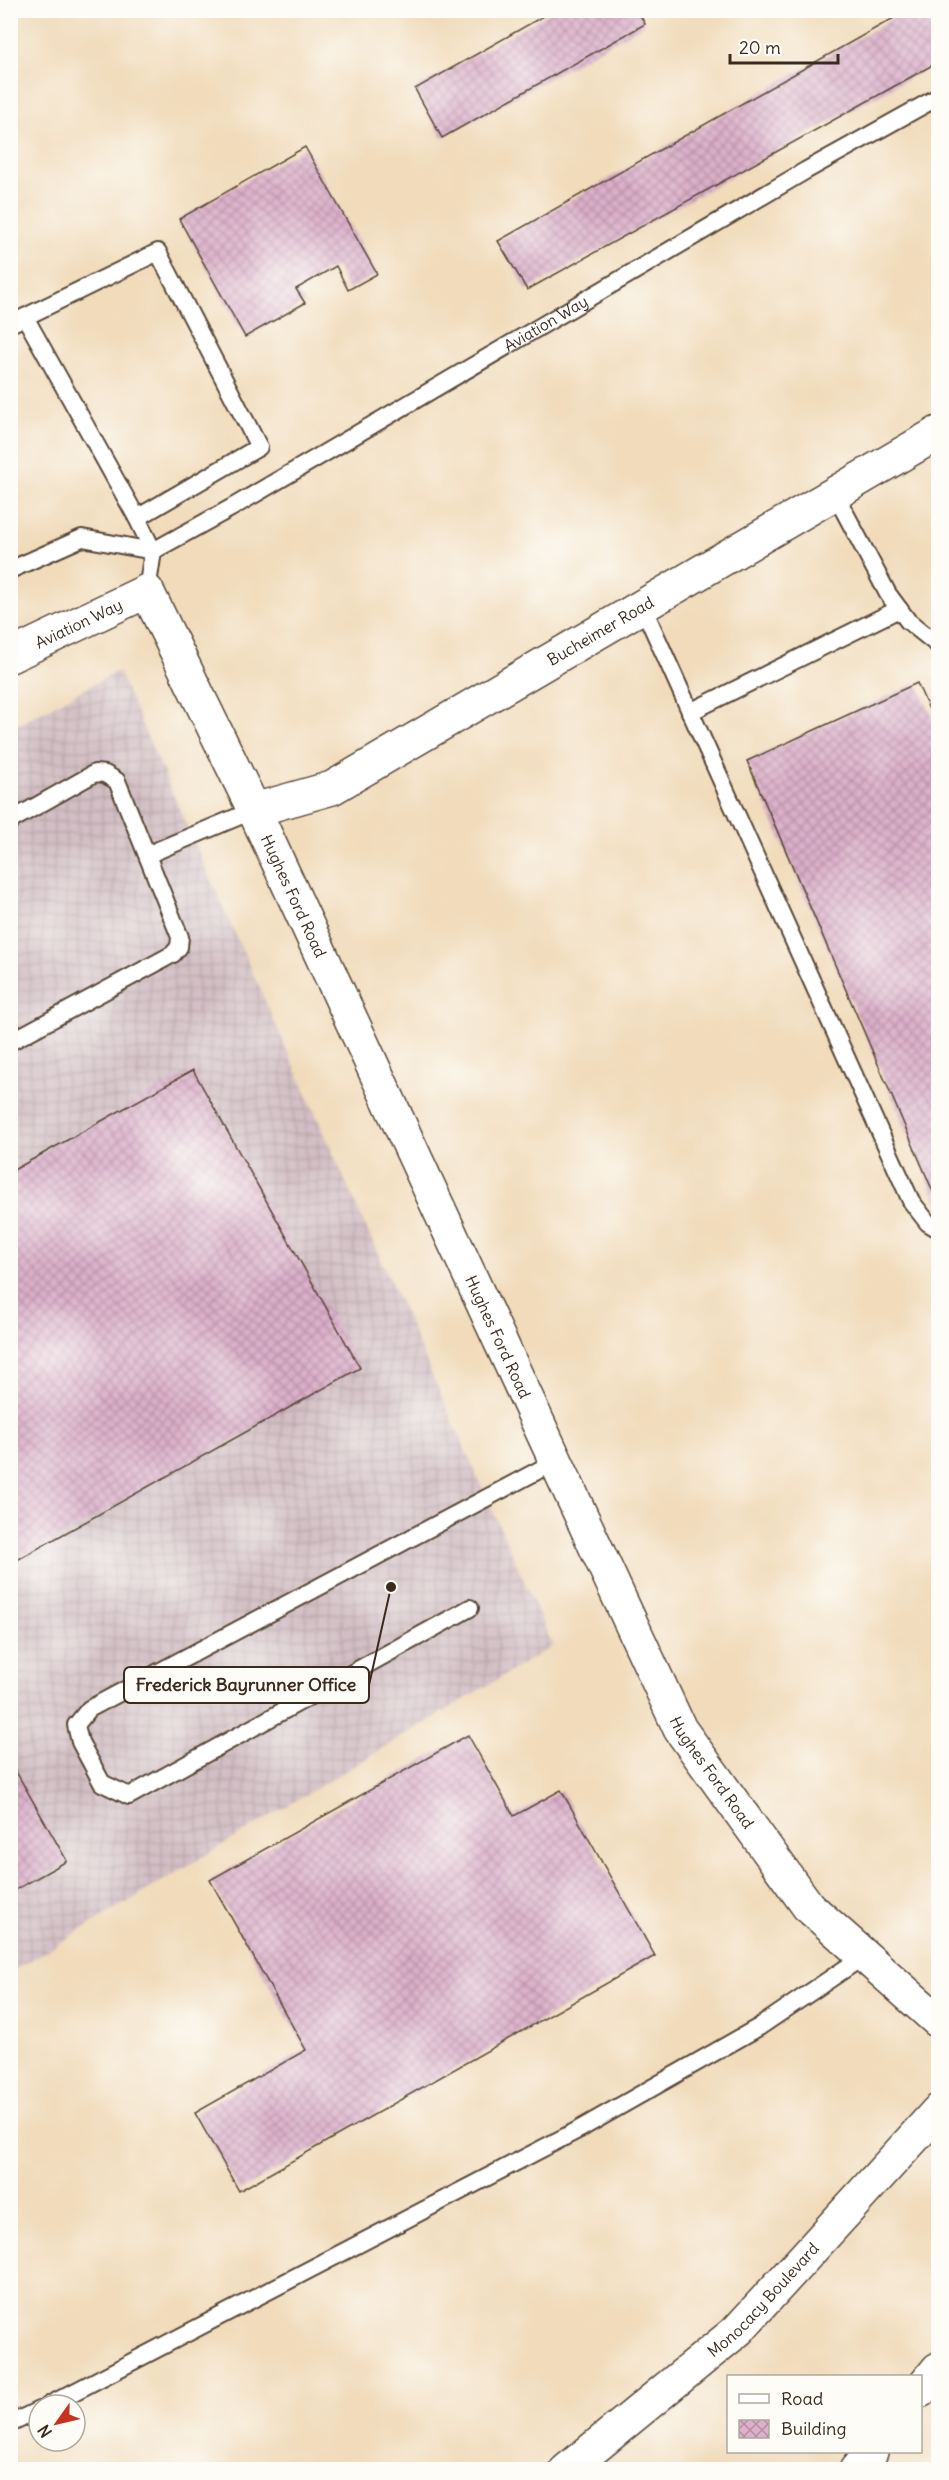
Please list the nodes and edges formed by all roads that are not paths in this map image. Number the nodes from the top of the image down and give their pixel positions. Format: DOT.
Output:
graph roads {
  1 [pos="939,97"];
  2 [pos="18,320"];
  3 [pos="939,433"];
  4 [pos="835,494"];
  5 [pos="137,518"];
  6 [pos="153,551"];
  7 [pos="10,570"];
  8 [pos="147,591"];
  9 [pos="643,607"];
  10 [pos="899,609"];
  11 [pos="939,645"];
  12 [pos="10,657"];
  13 [pos="690,712"];
  14 [pos="254,810"];
  15 [pos="10,821"];
  16 [pos="149,855"];
  17 [pos="10,1042"];
  18 [pos="939,1229"];
  19 [pos="556,1461"];
  20 [pos="470,1608"];
  21 [pos="864,1956"];
  22 [pos="939,2021"];
  23 [pos="939,2111"];
  24 [pos="939,2369"];
  25 [pos="922,2390"];
  26 [pos="72,2393"];
  27 [pos="27,2416"];
  28 [pos="10,2424"];
  29 [pos="869,2453"];
  30 [pos="567,2469"];
  31 [pos="856,2469"];
  1 -- 6 [label="lane, Aviation Way"];
  2 -- 5 [label="lane"];
  2 -- 5 [label="lane"];
  3 -- 4 [label="street, Bucheimer Road"];
  4 -- 9 [label="street, Bucheimer Road"];
  4 -- 10 [label="lane"];
  5 -- 6 [label="lane"];
  6 -- 7 [label="lane"];
  6 -- 8 [label="lane"];
  8 -- 12 [label="street, Aviation Way"];
  8 -- 14 [label="street, Hughes Ford Road"];
  9 -- 13 [label="lane"];
  9 -- 14 [label="street, Bucheimer Road"];
  10 -- 11 [label="lane"];
  10 -- 13 [label="lane"];
  13 -- 18 [label="lane"];
  14 -- 16 [label="lane"];
  14 -- 19 [label="street, Hughes Ford Road"];
  15 -- 16 [label="lane"];
  16 -- 17 [label="lane"];
  19 -- 20 [label="lane"];
  19 -- 21 [label="street, Hughes Ford Road"];
  21 -- 22 [label="street, Hughes Ford Road"];
  21 -- 26 [label="lane"];
  23 -- 30 [label="street, Monocacy Boulevard"];
  24 -- 25 [label="street"];
  27 -- 28 [label="lane"];
  29 -- 31 [label="street"];
}
